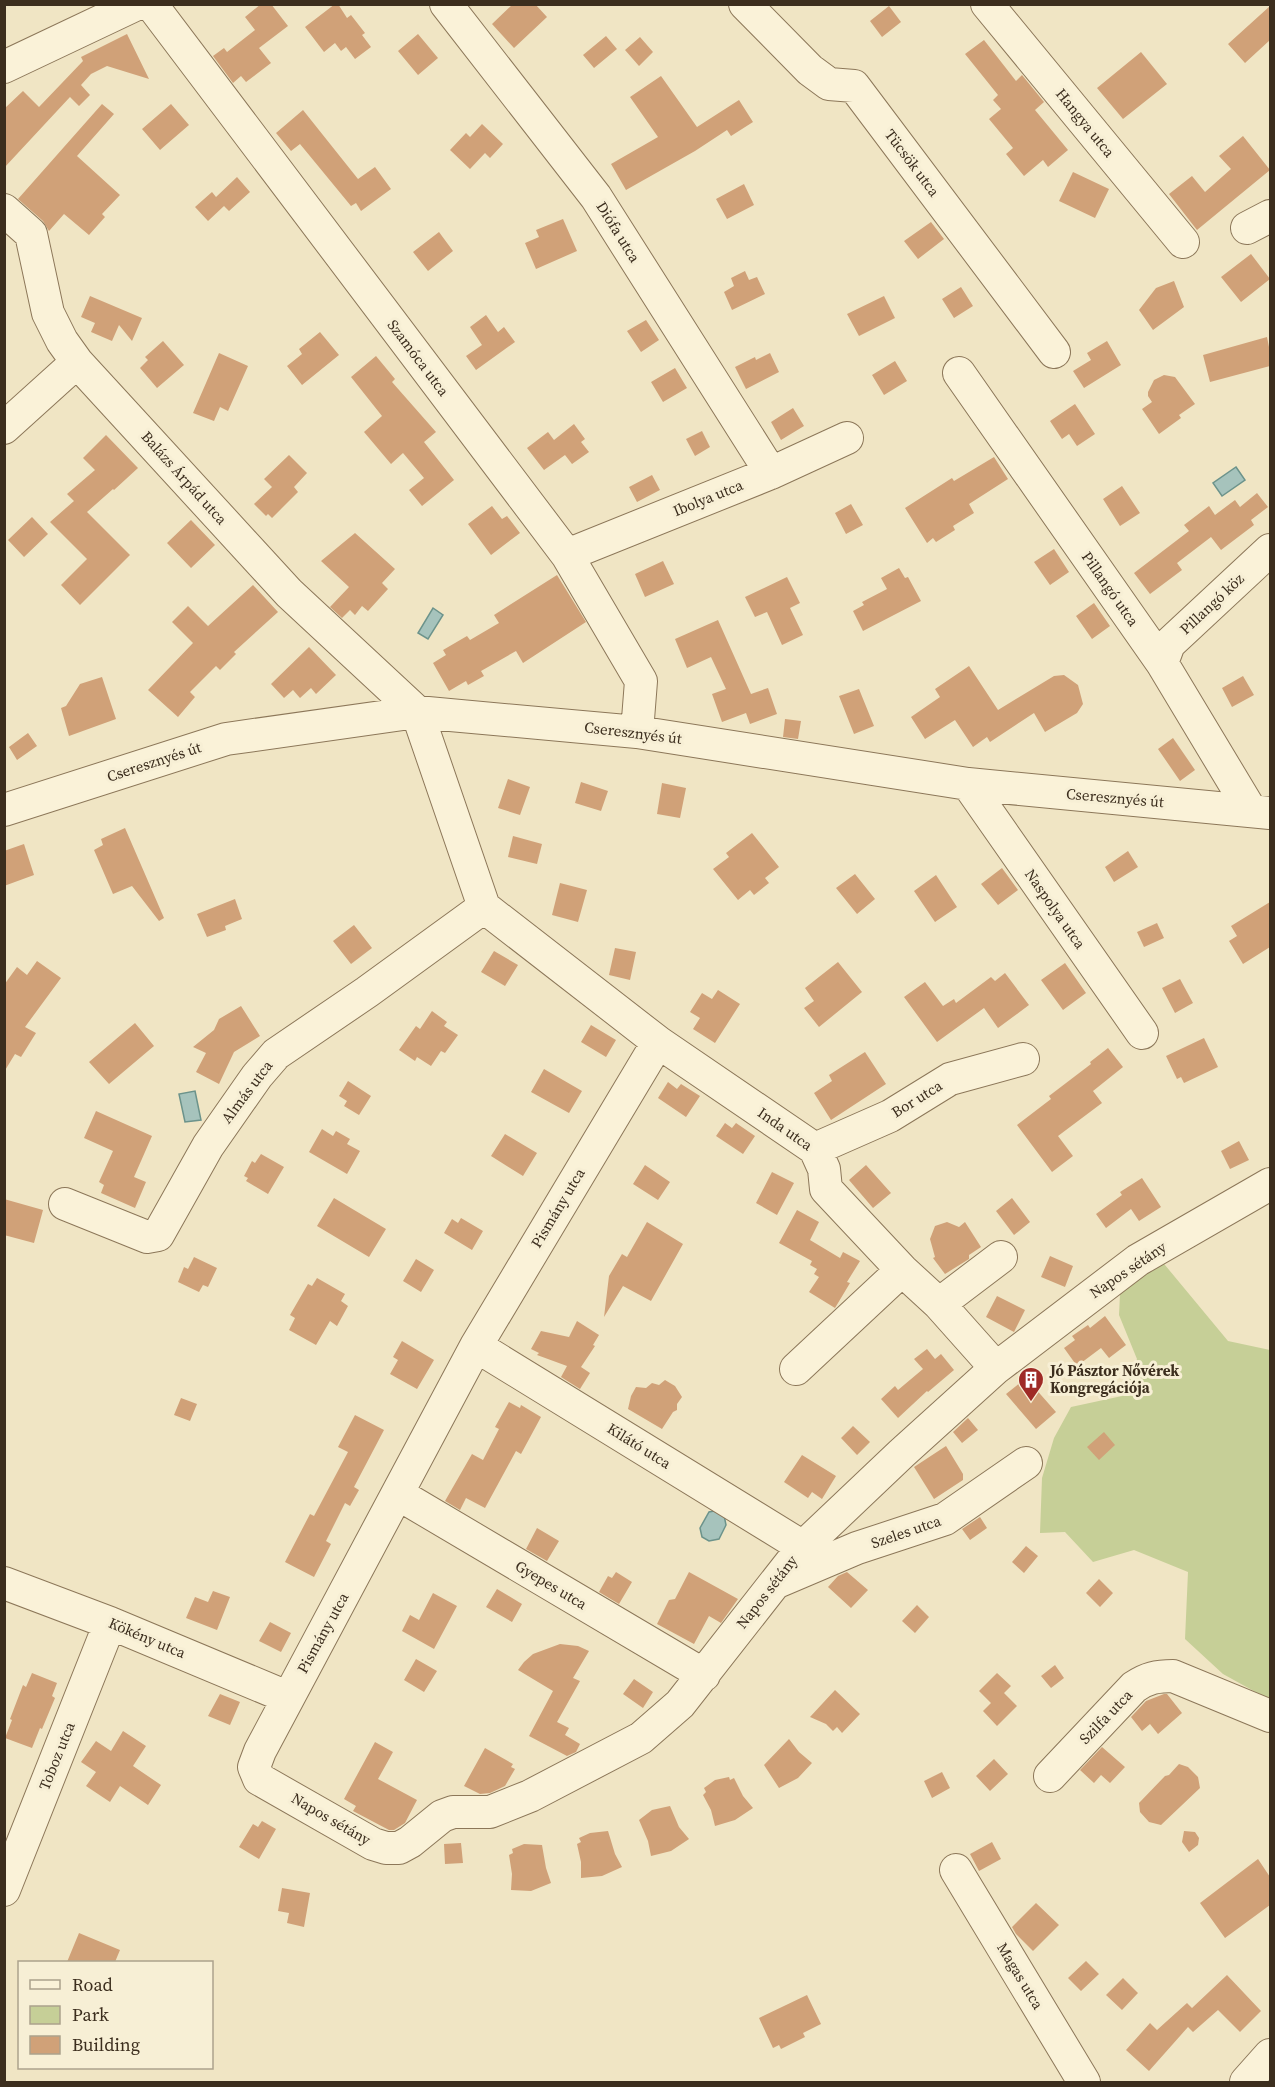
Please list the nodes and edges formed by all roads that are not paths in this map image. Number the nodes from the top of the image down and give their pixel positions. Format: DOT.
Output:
graph roads {
  1 [pos="137,4"];
  2 [pos="151,4"];
  3 [pos="447,4"];
  4 [pos="745,4"];
  5 [pos="987,4"];
  6 [pos="4,67"];
  7 [pos="4,210"];
  8 [pos="1183,242"];
  9 [pos="1054,352"];
  10 [pos="77,362"];
  11 [pos="959,373"];
  12 [pos="4,428"];
  13 [pos="847,438"];
  14 [pos="771,473"];
  15 [pos="1270,550"];
  16 [pos="567,555"];
  17 [pos="1162,663"];
  18 [pos="417,712"];
  19 [pos="637,732"];
  20 [pos="968,784"];
  21 [pos="4,810"];
  22 [pos="1261,812"];
  23 [pos="484,908"];
  24 [pos="1142,1034"];
  25 [pos="658,1042"];
  26 [pos="1023,1059"];
  27 [pos="815,1149"];
  28 [pos="1270,1184"];
  29 [pos="65,1204"];
  30 [pos="1001,1257"];
  31 [pos="902,1270"];
  32 [pos="939,1304"];
  33 [pos="476,1346"];
  34 [pos="996,1368"];
  35 [pos="796,1369"];
  36 [pos="1026,1463"];
  37 [pos="398,1494"];
  38 [pos="803,1547"];
  39 [pos="776,1582"];
  40 [pos="4,1583"];
  41 [pos="110,1623"];
  42 [pos="704,1675"];
  43 [pos="287,1697"];
  44 [pos="1270,1716"];
  45 [pos="260,1751"];
  46 [pos="1050,1776"];
  47 [pos="956,1870"];
  48 [pos="4,1890"];
  49 [pos="1270,2055"];
  50 [pos="1084,2082"];
  51 [pos="1246,2082"];
  1 -- 6 [label="street"];
  2 -- 16 [label="street, Szamóca utca"];
  3 -- 14 [label="street, Diófa utca"];
  4 -- 9 [label="street, Tücsök utca"];
  5 -- 8 [label="street, Hangya utca"];
  7 -- 10 [label="street, Balázs Árpád utca"];
  10 -- 12 [label="street"];
  10 -- 18 [label="street, Balázs Árpád utca"];
  11 -- 17 [label="street, Pillangó utca"];
  13 -- 14 [label="street, Ibolya utca"];
  14 -- 16 [label="street, Ibolya utca"];
  15 -- 17 [label="street, Pillangó köz"];
  16 -- 19 [label="street, Szamóca utca"];
  17 -- 22 [label="street, Pillangó utca"];
  18 -- 19 [label="street, Cseresznyés út"];
  18 -- 21 [label="street, Cseresznyés út"];
  18 -- 23 [label="street"];
  19 -- 20 [label="street, Cseresznyés út"];
  20 -- 22 [label="street, Cseresznyés út"];
  20 -- 24 [label="street, Naspolya utca"];
  23 -- 25 [label="street"];
  23 -- 29 [label="street, Almás utca"];
  25 -- 27 [label="street, Inda utca"];
  25 -- 33 [label="street, Pismány utca"];
  26 -- 27 [label="street, Bor utca"];
  27 -- 31 [label="street, Inda utca"];
  28 -- 34 [label="street, Napos sétány"];
  30 -- 32 [label="street"];
  31 -- 32 [label="street, Inda utca"];
  31 -- 35 [label="street"];
  32 -- 34 [label="street, Inda utca"];
  33 -- 37 [label="street, Pismány utca"];
  33 -- 38 [label="street, Kilátó utca"];
  34 -- 38 [label="street, Napos sétány"];
  36 -- 39 [label="street, Szeles utca"];
  37 -- 42 [label="street, Gyepes utca"];
  37 -- 43 [label="street, Pismány utca"];
  38 -- 39 [label="street, Napos sétány"];
  39 -- 42 [label="street, Napos sétány"];
  40 -- 41 [label="street, Kökény utca"];
  41 -- 43 [label="street, Kökény utca"];
  41 -- 48 [label="street, Toboz utca"];
  42 -- 45 [label="street, Napos sétány"];
  43 -- 45 [label="street, Pismány utca"];
  44 -- 46 [label="street, Szilfa utca"];
  47 -- 50 [label="street, Magas utca"];
  49 -- 51 [label="street"];
}
